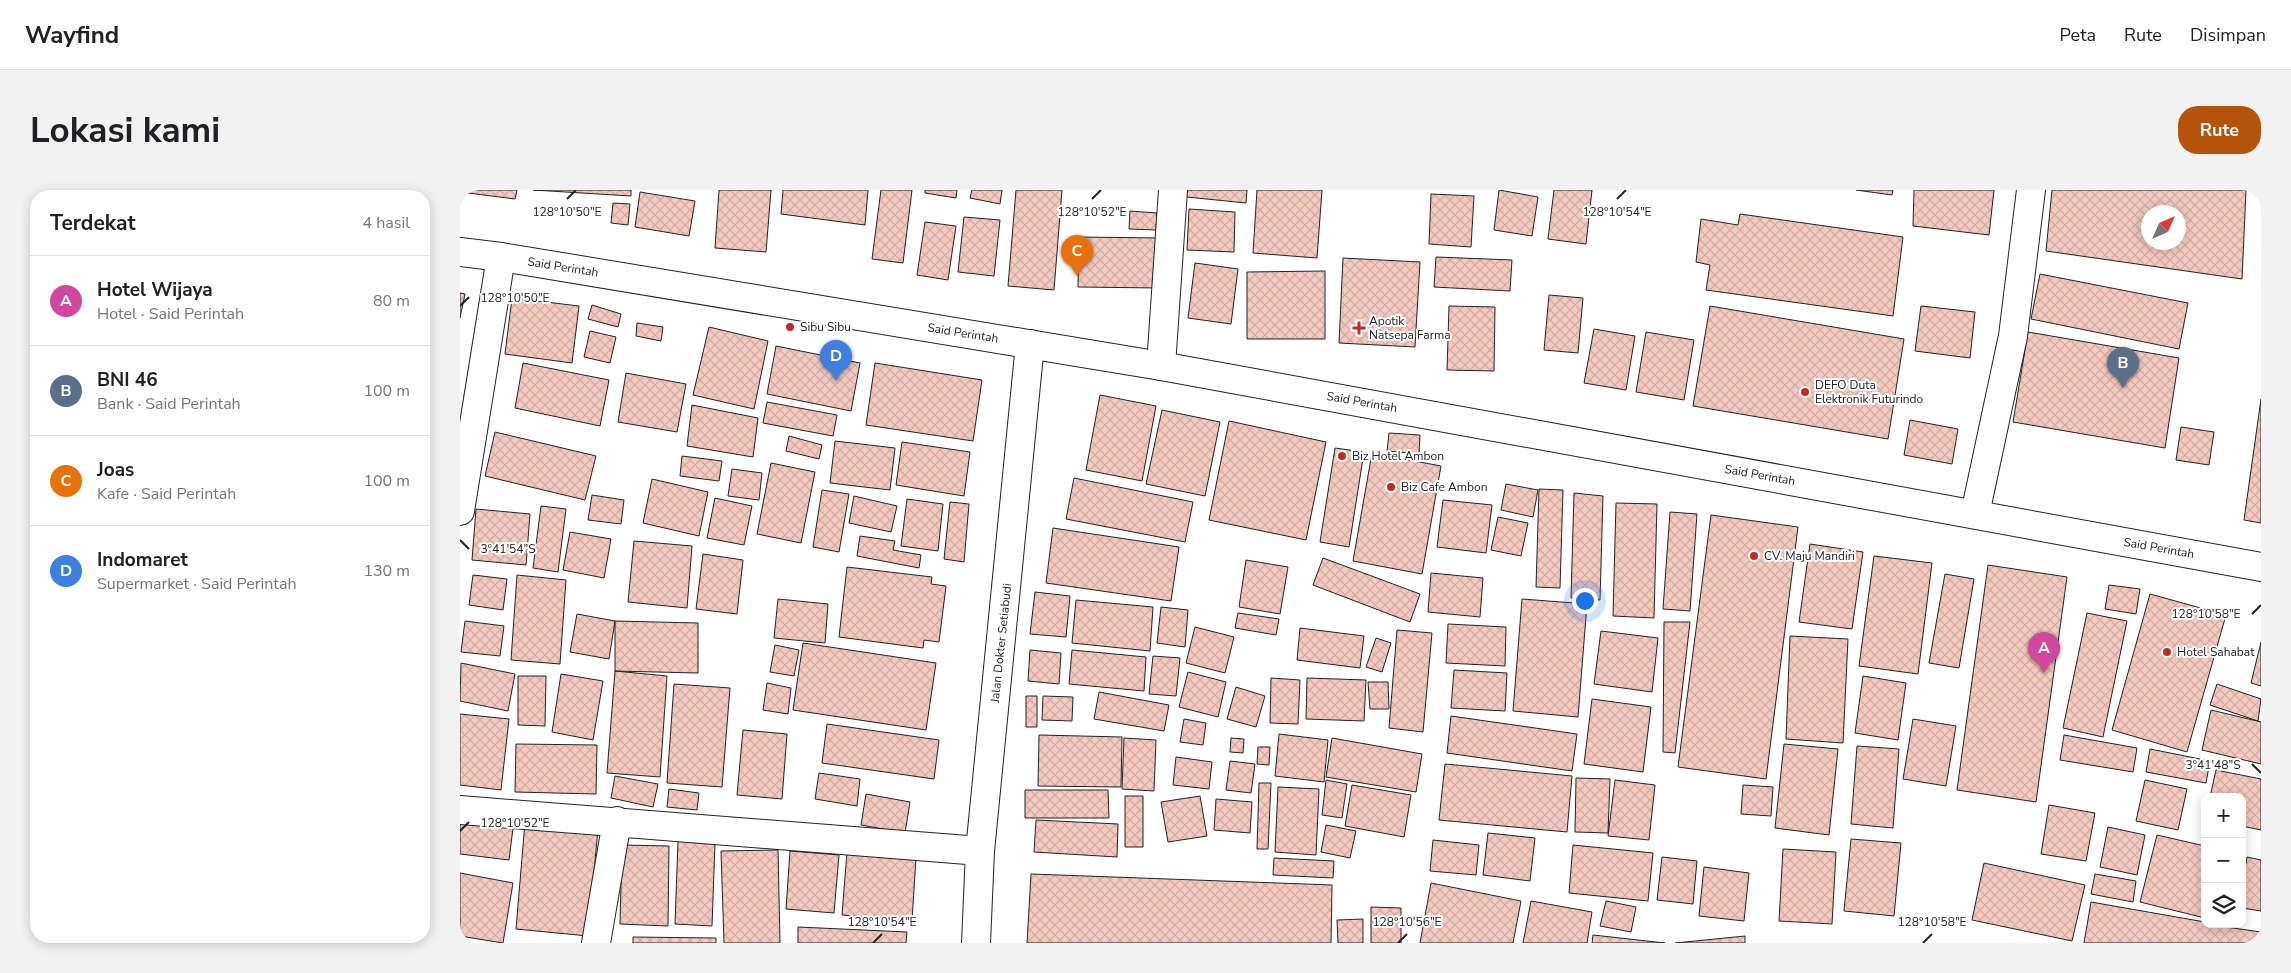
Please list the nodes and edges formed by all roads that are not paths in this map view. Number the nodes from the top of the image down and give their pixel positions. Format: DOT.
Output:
graph roads {
  1 [pos="1174,190"];
  2 [pos="2031,190"];
  3 [pos="460,252"];
  4 [pos="500,256"];
  5 [pos="1030,344"];
  6 [pos="1161,366"];
  7 [pos="460,512"];
  8 [pos="1975,514"];
  9 [pos="2261,567"];
  10 [pos="460,810"];
  11 [pos="617,821"];
  12 [pos="980,851"];
  13 [pos="596,943"];
  14 [pos="976,943"];
  1 -- 6 [label="street"];
  2 -- 8 [label="street"];
  3 -- 4 [label="street, Said Perintah"];
  4 -- 5 [label="street, Said Perintah"];
  4 -- 7 [label="street"];
  5 -- 6 [label="street, Said Perintah"];
  5 -- 12 [label="street, Jalan Dokter Setiabudi"];
  6 -- 8 [label="street, Said Perintah"];
  8 -- 9 [label="street, Said Perintah"];
  10 -- 11 [label="street"];
  11 -- 12 [label="street"];
  11 -- 13 [label="street"];
  12 -- 14 [label="street, Jalan Dokter Setiabudi"];
}
